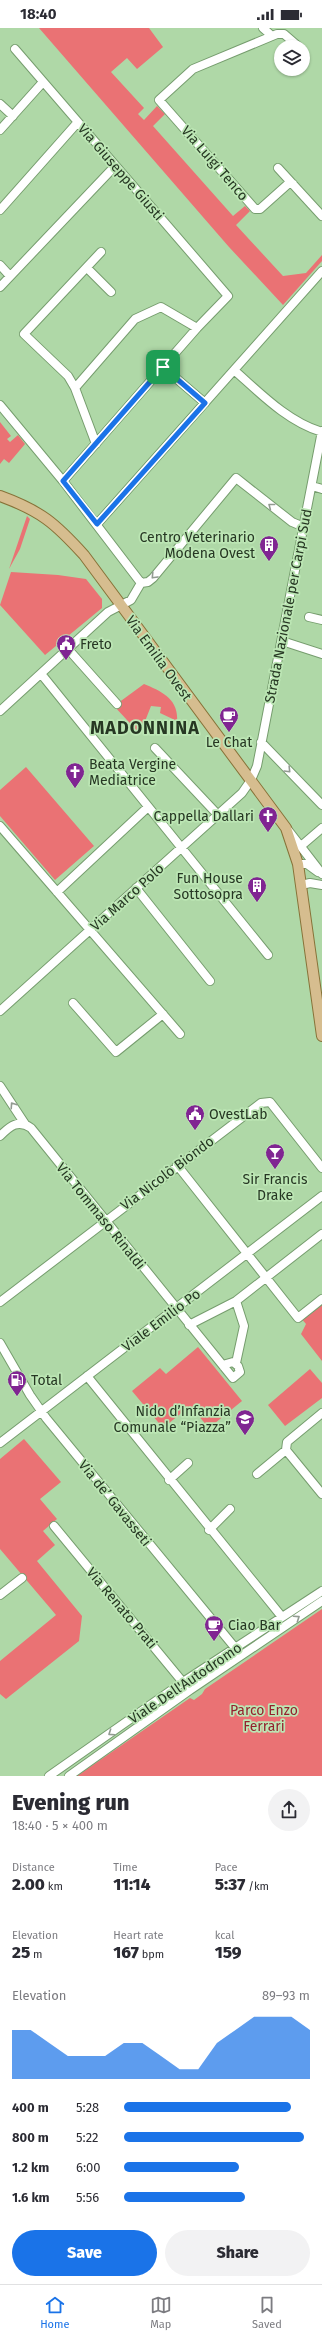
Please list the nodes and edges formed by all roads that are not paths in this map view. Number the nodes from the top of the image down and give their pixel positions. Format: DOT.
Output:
graph roads {
  1 [pos="263,28"];
  2 [pos="275,35"];
  3 [pos="291,40"];
  4 [pos="15,49"];
  5 [pos="43,82"];
  6 [pos="0,104"];
  7 [pos="13,116"];
  8 [pos="78,122"];
  9 [pos="0,130"];
  10 [pos="115,166"];
  11 [pos="278,168"];
  12 [pos="293,184"];
  13 [pos="0,210"];
  14 [pos="322,216"];
  15 [pos="101,252"];
  16 [pos="0,265"];
  17 [pos="87,268"];
  18 [pos="322,271"];
  19 [pos="10,276"];
  20 [pos="0,287"];
  21 [pos="111,292"];
  22 [pos="197,328"];
  23 [pos="163,367"];
  24 [pos="234,370"];
  25 [pos="75,388"];
  26 [pos="205,403"];
  27 [pos="0,405"];
  28 [pos="322,432"];
  29 [pos="96,444"];
  30 [pos="63,481"];
  31 [pos="312,486"];
  32 [pos="322,489"];
  33 [pos="0,496"];
  34 [pos="97,524"];
  35 [pos="304,527"];
  36 [pos="141,583"];
  37 [pos="121,606"];
  38 [pos="309,617"];
  39 [pos="322,620"];
  40 [pos="282,641"];
  41 [pos="68,649"];
  42 [pos="322,654"];
  43 [pos="42,675"];
  44 [pos="117,704"];
  45 [pos="0,711"];
  46 [pos="261,742"];
  47 [pos="155,748"];
  48 [pos="251,780"];
  49 [pos="322,805"];
  50 [pos="148,807"];
  51 [pos="218,815"];
  52 [pos="0,826"];
  53 [pos="286,828"];
  54 [pos="322,828"];
  55 [pos="301,846"];
  56 [pos="181,848"];
  57 [pos="298,864"];
  58 [pos="322,874"];
  59 [pos="322,877"];
  60 [pos="301,885"];
  61 [pos="322,885"];
  62 [pos="136,888"];
  63 [pos="57,892"];
  64 [pos="90,930"];
  65 [pos="268,955"];
  66 [pos="210,981"];
  67 [pos="72,1003"];
  68 [pos="0,1011"];
  69 [pos="163,1014"];
  70 [pos="180,1034"];
  71 [pos="322,1036"];
  72 [pos="0,1086"];
  73 [pos="25,1124"];
  74 [pos="0,1136"];
  75 [pos="177,1165"];
  76 [pos="322,1168"];
  77 [pos="322,1196"];
  78 [pos="104,1221"];
  79 [pos="322,1234"];
  80 [pos="246,1255"];
  81 [pos="265,1277"];
  82 [pos="322,1299"];
  83 [pos="236,1301"];
  84 [pos="0,1302"];
  85 [pos="175,1309"];
  86 [pos="189,1325"];
  87 [pos="0,1343"];
  88 [pos="236,1363"];
  89 [pos="224,1367"];
  90 [pos="87,1376"];
  91 [pos="41,1411"];
  92 [pos="322,1413"];
  93 [pos="0,1443"];
  94 [pos="286,1450"];
  95 [pos="188,1463"];
  96 [pos="256,1474"];
  97 [pos="170,1480"];
  98 [pos="322,1494"];
  99 [pos="230,1509"];
  100 [pos="54,1526"];
  101 [pos="209,1530"];
  102 [pos="22,1578"];
  103 [pos="322,1591"];
  104 [pos="0,1595"];
  105 [pos="322,1602"];
  106 [pos="282,1617"];
  107 [pos="239,1652"];
  108 [pos="183,1682"];
  109 [pos="190,1690"];
  110 [pos="49,1776"];
  111 [pos="69,1776"];
  1 -- 2 [label="street"];
  2 -- 3 [label="street"];
  2 -- 12 [label="street, Via Luigi Tenco"];
  4 -- 5 [label="street, Via Giuseppe Giusti"];
  5 -- 7 [label="street"];
  5 -- 8 [label="street, Via Giuseppe Giusti"];
  6 -- 7 [label="street"];
  7 -- 9 [label="street"];
  8 -- 10 [label="street, Via Giuseppe Giusti"];
  8 -- 13 [label="street"];
  10 -- 19 [label="street"];
  10 -- 22 [label="street, Via Giuseppe Giusti"];
  11 -- 12 [label="street"];
  12 -- 14 [label="street"];
  15 -- 17 [label="street"];
  16 -- 19 [label="street"];
  17 -- 21 [label="street"];
  17 -- 25 [label="street"];
  18 -- 24 [label="street"];
  19 -- 20 [label="street"];
  22 -- 23 [label="street"];
  22 -- 25 [label="street"];
  23 -- 26 [label="street"];
  23 -- 29 [label="street"];
  24 -- 26 [label="street"];
  24 -- 28 [label="street"];
  25 -- 29 [label="street"];
  26 -- 34 [label="street"];
  27 -- 30 [label="street"];
  28 -- 31 [label="street, Strada Nazionale per Carpi Sud"];
  29 -- 30 [label="street"];
  30 -- 34 [label="street"];
  31 -- 32 [label="street"];
  31 -- 35 [label="street, Strada Nazionale per Carpi Sud"];
  33 -- 37 [label="main road, Via Emilia Ovest"];
  34 -- 36 [label="street"];
  35 -- 36 [label="street, one-way"];
  35 -- 40 [label="street, Strada Nazionale per Carpi Sud"];
  36 -- 37 [label="street"];
  37 -- 41 [label="street"];
  37 -- 48 [label="main road, Via Emilia Ovest"];
  38 -- 39 [label="street"];
  40 -- 42 [label="street"];
  40 -- 46 [label="street, Strada Nazionale per Carpi Sud"];
  41 -- 43 [label="street"];
  41 -- 44 [label="street"];
  43 -- 45 [label="street"];
  43 -- 50 [label="street"];
  46 -- 48 [label="street, Strada Nazionale per Carpi Sud"];
  46 -- 49 [label="street, one-way"];
  47 -- 51 [label="street"];
  48 -- 51 [label="street, Via Marco Polo"];
  48 -- 53 [label="main road, Via Emilia Ovest"];
  50 -- 56 [label="street"];
  50 -- 63 [label="street"];
  51 -- 56 [label="street, Via Marco Polo"];
  52 -- 63 [label="street"];
  53 -- 55 [label="street"];
  53 -- 57 [label="main road, Via Emilia Ovest"];
  54 -- 55 [label="street"];
  55 -- 58 [label="street"];
  56 -- 62 [label="street, Via Marco Polo"];
  56 -- 65 [label="street"];
  57 -- 59 [label="street"];
  57 -- 60 [label="main road, Via Emilia Ovest"];
  60 -- 61 [label="street"];
  60 -- 71 [label="main road, Via Emilia Ovest"];
  62 -- 64 [label="street, Via Marco Polo"];
  62 -- 66 [label="street"];
  63 -- 64 [label="street"];
  64 -- 68 [label="street, Via Marco Polo"];
  64 -- 69 [label="street"];
  67 -- 69 [label="street"];
  69 -- 70 [label="street"];
  73 -- 72 [label="street, Via Tommaso Rinaldi, one-way"];
  73 -- 74 [label="street"];
  73 -- 78 [label="street, Via Tommaso Rinaldi"];
  75 -- 76 [label="street, Via Nicolò Biondo"];
  75 -- 78 [label="street, Via Nicolò Biondo"];
  75 -- 80 [label="street"];
  77 -- 80 [label="street, Viale Emilio Po"];
  78 -- 84 [label="street, Via Nicolò Biondo"];
  78 -- 85 [label="street, Via Tommaso Rinaldi"];
  79 -- 81 [label="street"];
  80 -- 81 [label="street"];
  80 -- 85 [label="street, Viale Emilio Po"];
  81 -- 82 [label="street"];
  81 -- 83 [label="street"];
  83 -- 86 [label="street"];
  83 -- 88 [label="street"];
  85 -- 86 [label="street, Via Tommaso Rinaldi"];
  85 -- 90 [label="street, Viale Emilio Po"];
  86 -- 89 [label="street, Via Tommaso Rinaldi"];
  87 -- 91 [label="street, Via de’ Gavasseti"];
  88 -- 89 [label="street"];
  88 -- 89 [label="street, Via Tommaso Rinaldi"];
  90 -- 91 [label="street, Viale Emilio Po"];
  90 -- 97 [label="street"];
  91 -- 93 [label="street, Viale Emilio Po"];
  91 -- 107 [label="street, Via de’ Gavasseti"];
  92 -- 94 [label="street"];
  94 -- 96 [label="street"];
  94 -- 98 [label="street"];
  95 -- 97 [label="street"];
  97 -- 101 [label="street"];
  99 -- 101 [label="street"];
  100 -- 108 [label="street, Via Renato Prati"];
  101 -- 106 [label="street"];
  102 -- 104 [label="street"];
  103 -- 106 [label="street, Viale Dell'Autodromo"];
  107 -- 105 [label="street, Viale Dell'Autodromo, one-way"];
  106 -- 107 [label="street, Viale Dell'Autodromo"];
  107 -- 108 [label="street, Viale Dell'Autodromo"];
  107 -- 109 [label="street, Viale Dell'Autodromo"];
  108 -- 109 [label="street, Via Renato Prati"];
  108 -- 110 [label="street, Viale Dell'Autodromo, one-way"];
  109 -- 111 [label="street, Viale Dell'Autodromo"];
}
